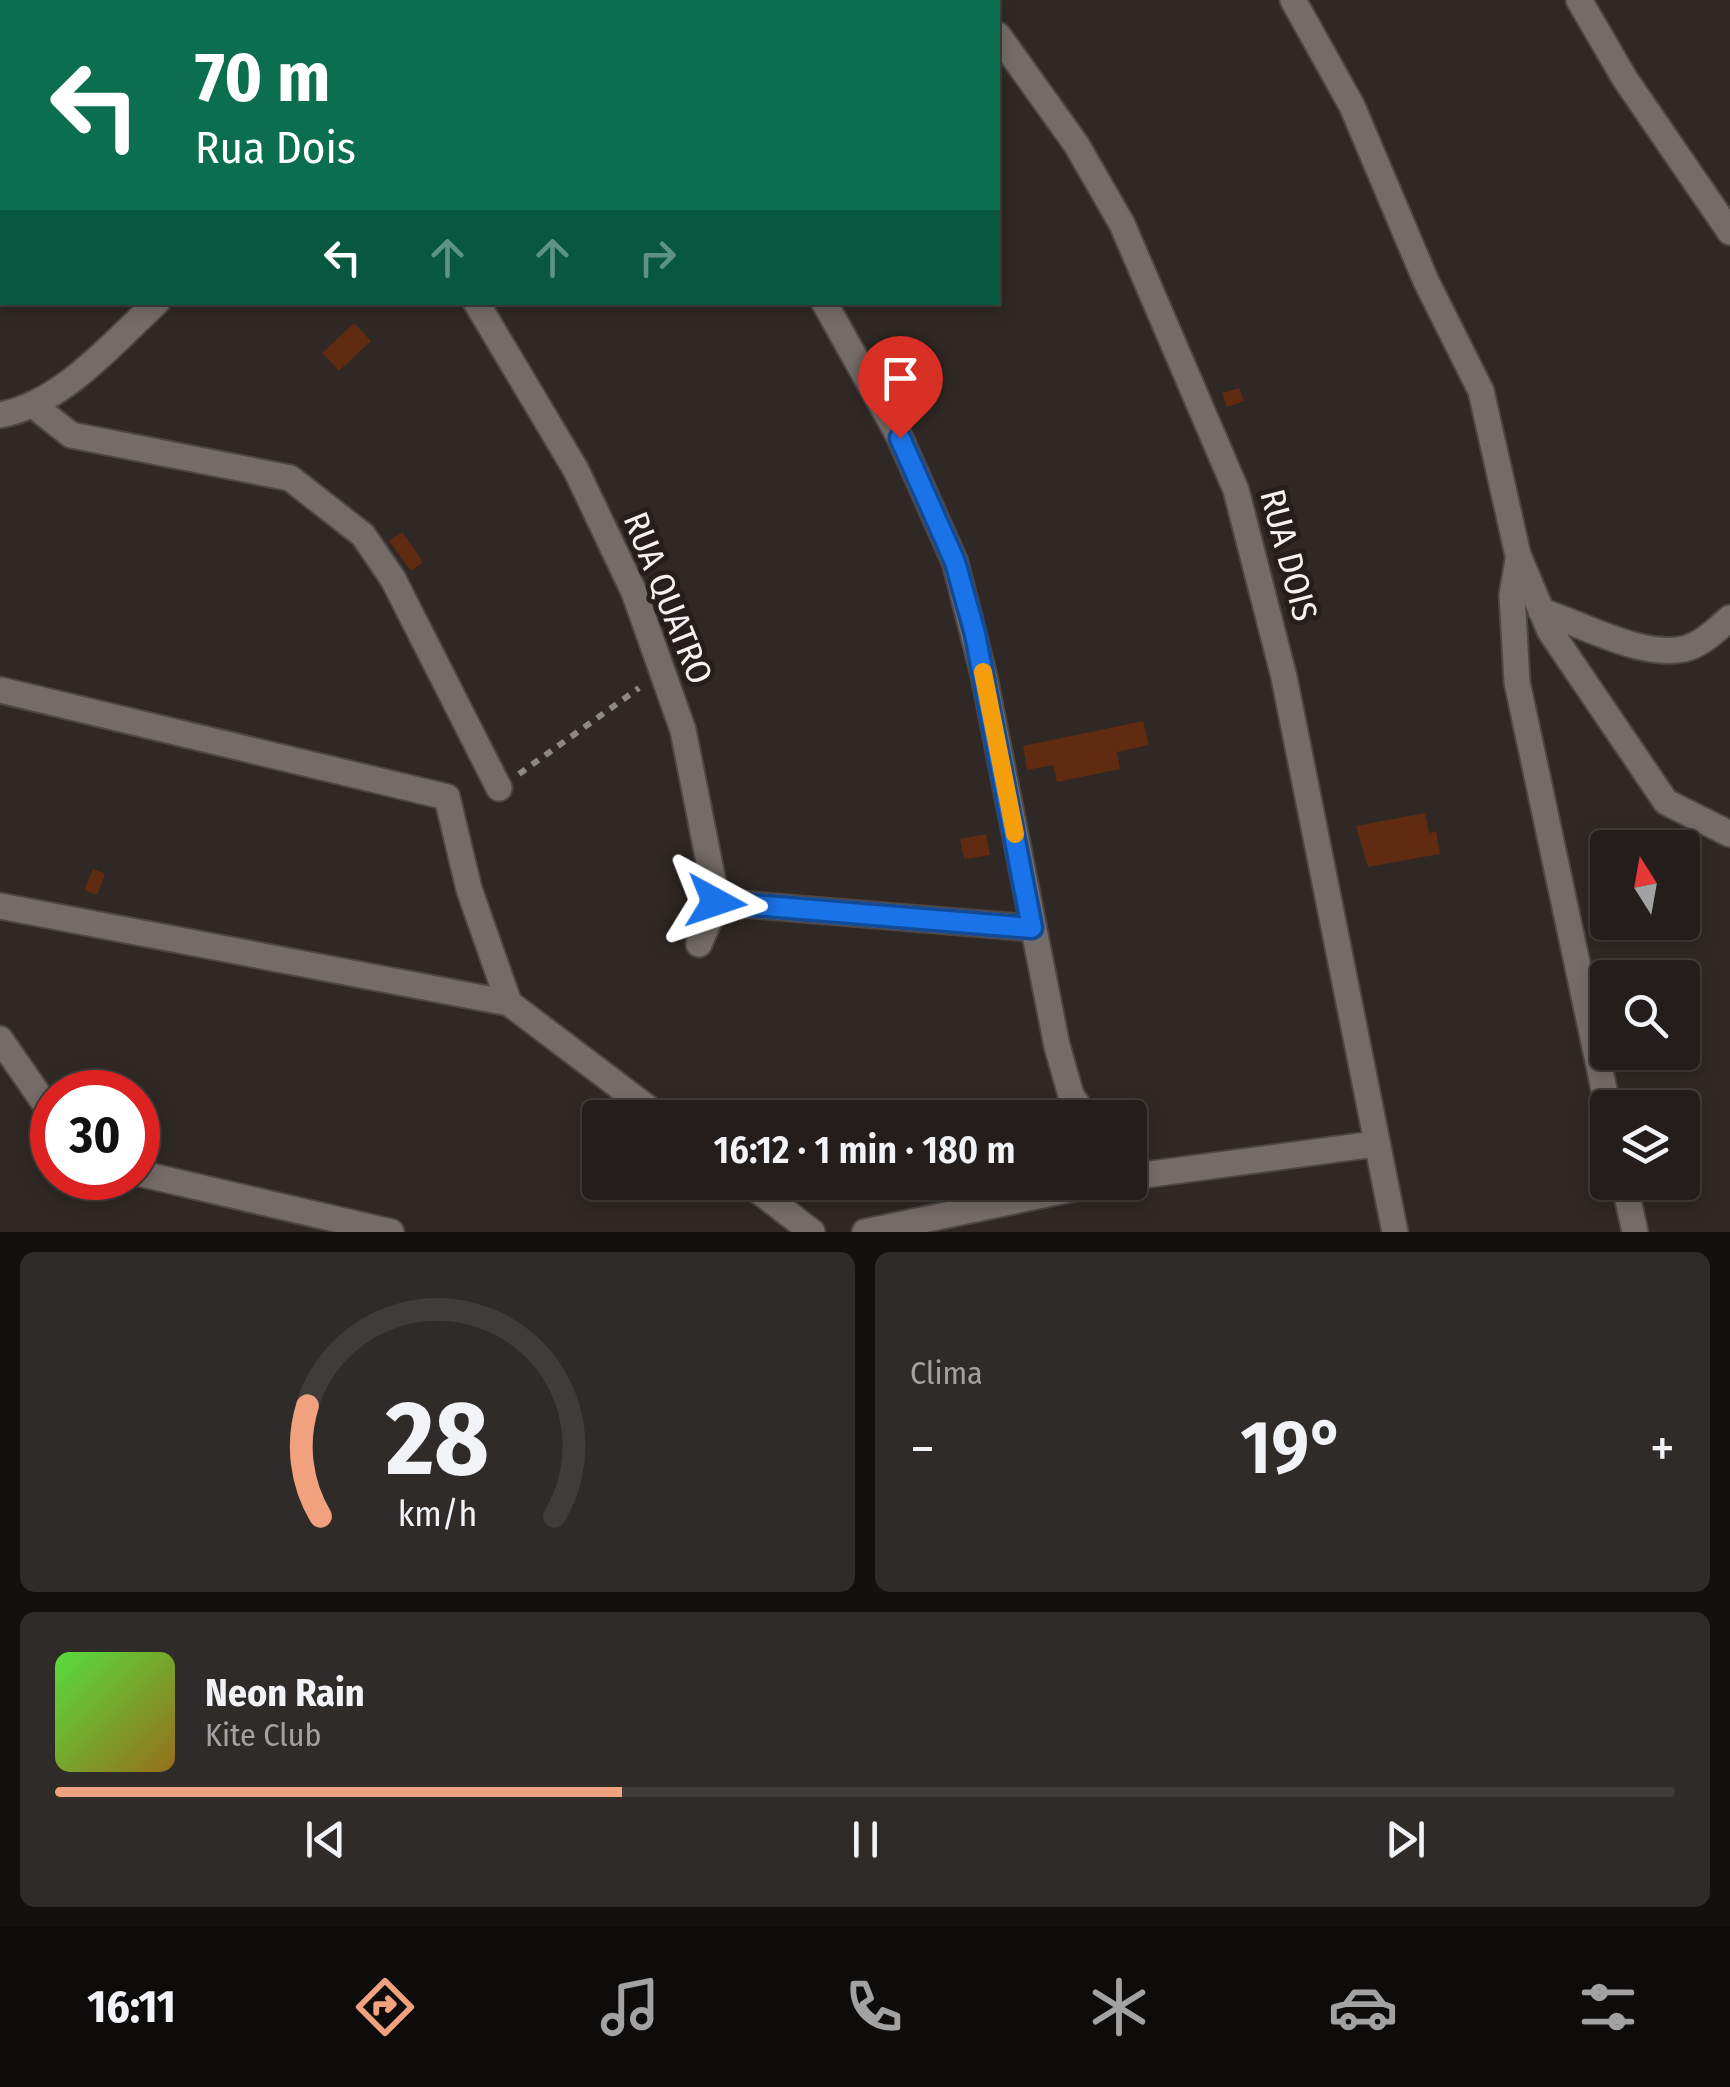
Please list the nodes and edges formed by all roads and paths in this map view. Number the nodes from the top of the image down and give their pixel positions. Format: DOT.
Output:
graph roads {
  1 [pos="1293,0"];
  2 [pos="1579,0"];
  3 [pos="1000,38"];
  4 [pos="1730,232"];
  5 [pos="478,305"];
  6 [pos="826,305"];
  7 [pos="152,307"];
  8 [pos="33,405"];
  9 [pos="0,415"];
  10 [pos="1518,555"];
  11 [pos="1541,611"];
  12 [pos="1730,618"];
  13 [pos="660,672"];
  14 [pos="0,690"];
  15 [pos="500,788"];
  16 [pos="1730,834"];
  17 [pos="716,902"];
  18 [pos="0,906"];
  19 [pos="1032,928"];
  20 [pos="699,944"];
  21 [pos="509,1003"];
  22 [pos="0,1039"];
  23 [pos="30,1082"];
  24 [pos="1604,1090"];
  25 [pos="637,1100"];
  26 [pos="1077,1100"];
  27 [pos="1375,1144"];
  28 [pos="1147,1170"];
  29 [pos="160,1177"];
  30 [pos="770,1200"];
  31 [pos="1019,1200"];
  32 [pos="1628,1200"];
  33 [pos="391,1232"];
  34 [pos="812,1232"];
  35 [pos="865,1232"];
  36 [pos="1395,1232"];
  37 [pos="1635,1232"];
  1 -- 10 [label="street"];
  2 -- 4 [label="street"];
  3 -- 27 [label="street, RUA DOIS"];
  5 -- 13 [label="street, RUA QUATRO"];
  6 -- 19 [label="street"];
  7 -- 8 [label="street"];
  8 -- 9 [label="street"];
  8 -- 15 [label="street"];
  10 -- 11 [label="street"];
  10 -- 24 [label="street"];
  11 -- 12 [label="street"];
  11 -- 16 [label="street"];
  13 -- 15 [label="path"];
  13 -- 17 [label="street, RUA QUATRO"];
  14 -- 21 [label="street"];
  17 -- 19 [label="street"];
  17 -- 20 [label="street"];
  18 -- 21 [label="street"];
  19 -- 26 [label="street"];
  21 -- 25 [label="street"];
  22 -- 23 [label="street"];
  27 -- 28 [label="street"];
  27 -- 36 [label="street, RUA DOIS"];
  29 -- 33 [label="street"];
  30 -- 34 [label="street"];
  31 -- 35 [label="street"];
  32 -- 37 [label="street"];
}
